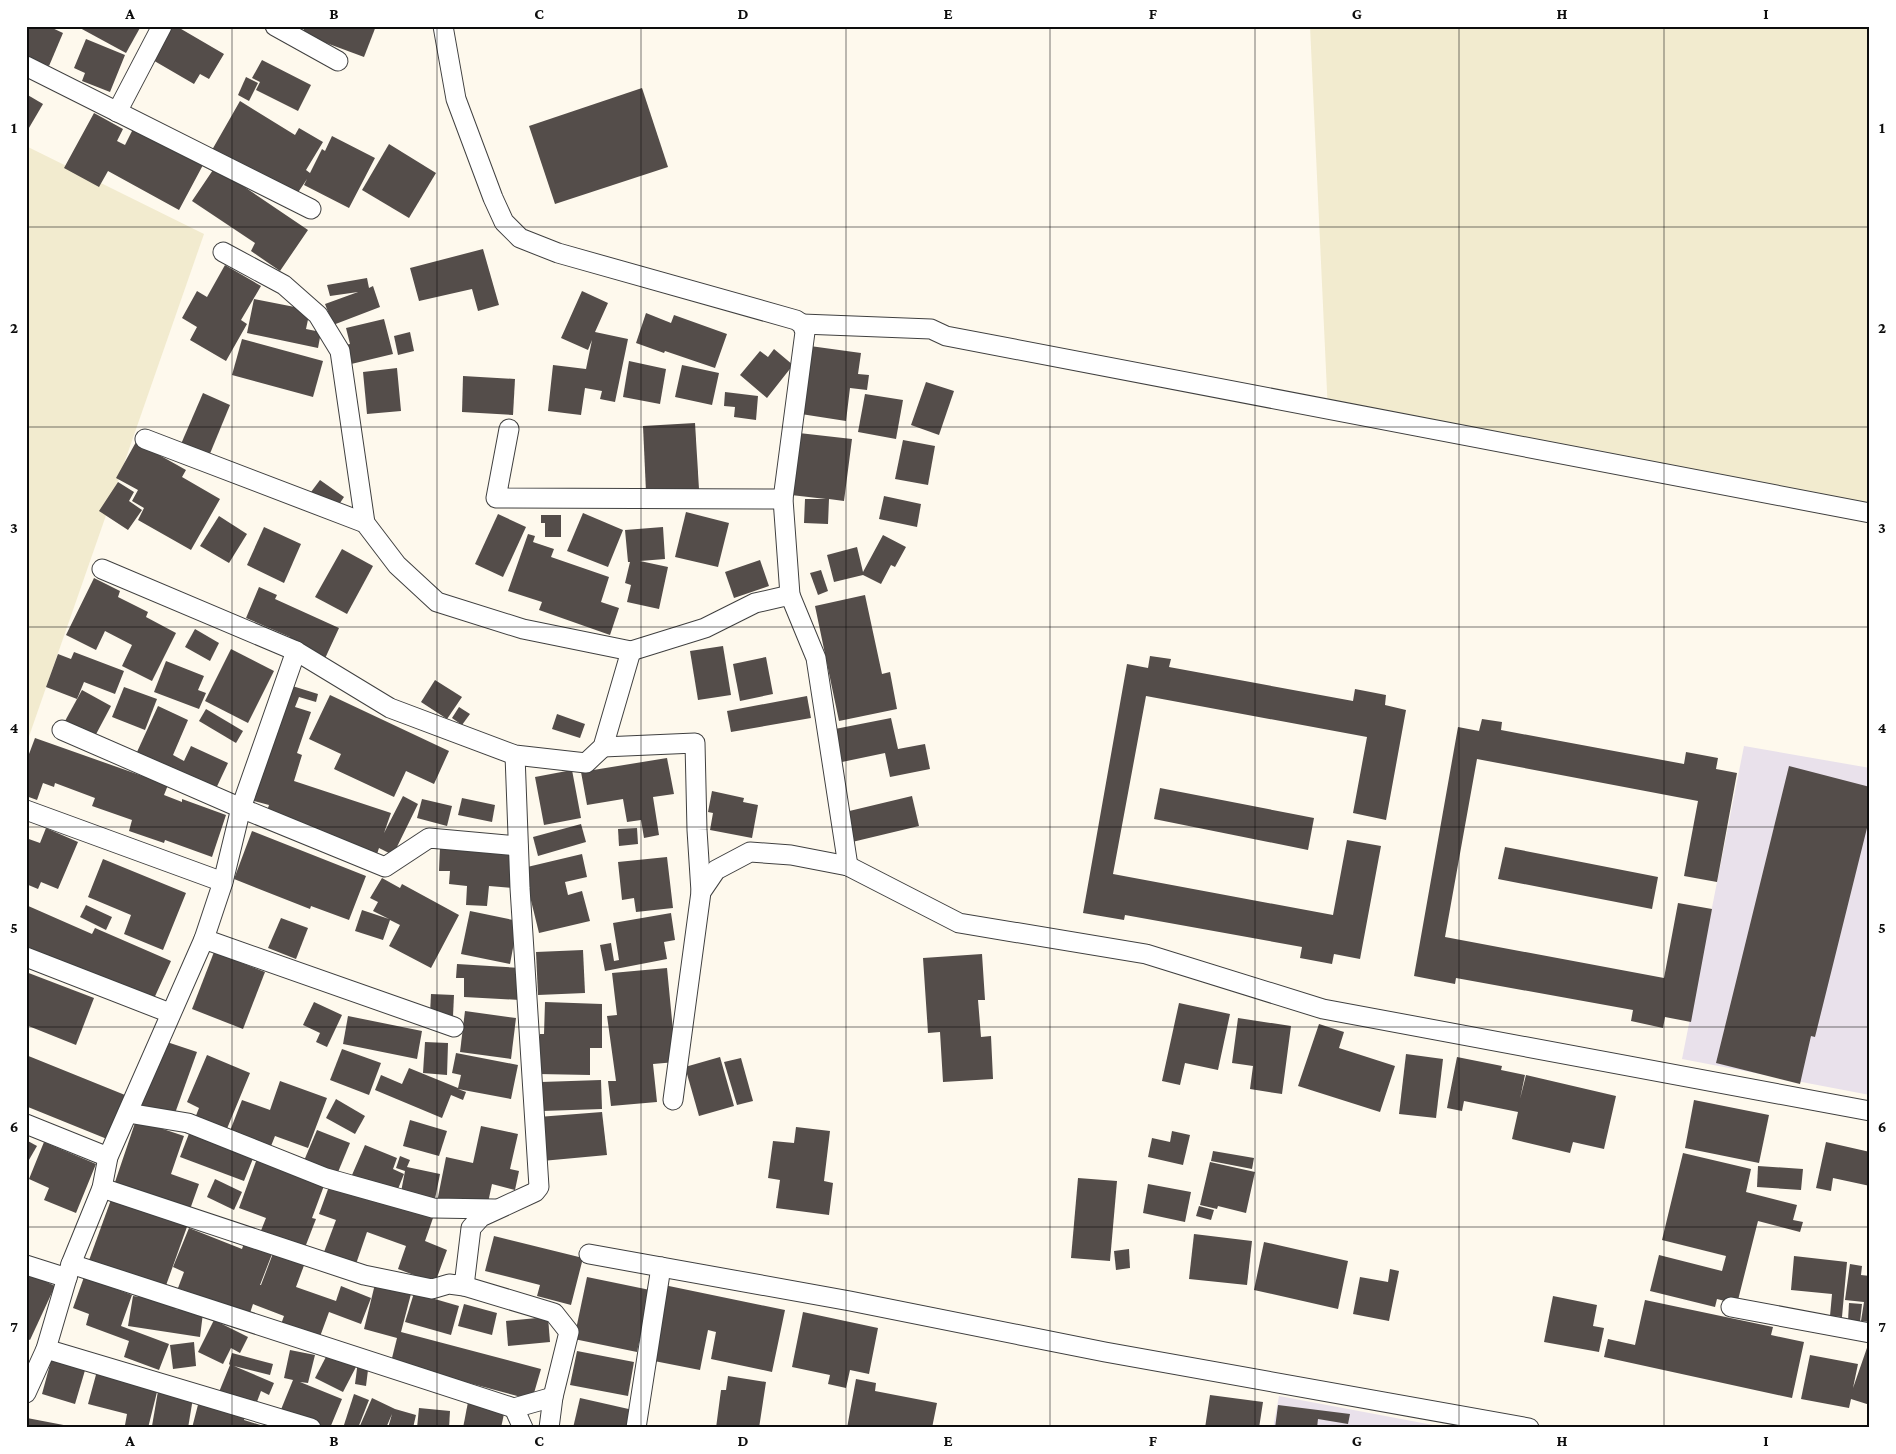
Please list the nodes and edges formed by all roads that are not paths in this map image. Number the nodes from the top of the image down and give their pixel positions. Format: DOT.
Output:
graph roads {
  1 [pos="162,26"];
  2 [pos="275,26"];
  3 [pos="443,26"];
  4 [pos="338,61"];
  5 [pos="26,66"];
  6 [pos="117,112"];
  7 [pos="311,209"];
  8 [pos="223,252"];
  9 [pos="802,324"];
  10 [pos="509,429"];
  11 [pos="145,439"];
  12 [pos="784,499"];
  13 [pos="1870,513"];
  14 [pos="366,523"];
  15 [pos="102,569"];
  16 [pos="790,595"];
  17 [pos="296,651"];
  18 [pos="631,651"];
  19 [pos="62,730"];
  20 [pos="603,747"];
  21 [pos="515,755"];
  22 [pos="241,808"];
  23 [pos="26,810"];
  24 [pos="518,846"];
  25 [pos="848,866"];
  26 [pos="222,882"];
  27 [pos="701,892"];
  28 [pos="204,939"];
  29 [pos="26,957"];
  30 [pos="170,1013"];
  31 [pos="454,1027"];
  32 [pos="673,1100"];
  33 [pos="1870,1112"];
  34 [pos="128,1114"];
  35 [pos="26,1124"];
  36 [pos="108,1157"];
  37 [pos="102,1188"];
  38 [pos="496,1209"];
  39 [pos="589,1254"];
  40 [pos="26,1265"];
  41 [pos="661,1267"];
  42 [pos="69,1272"];
  43 [pos="464,1286"];
  44 [pos="1730,1307"];
  45 [pos="1870,1333"];
  46 [pos="46,1349"];
  47 [pos="26,1393"];
  48 [pos="553,1397"];
  49 [pos="514,1408"];
  50 [pos="311,1428"];
  51 [pos="523,1428"];
  52 [pos="549,1428"];
  53 [pos="636,1428"];
  54 [pos="1529,1428"];
  1 -- 6 [label="street"];
  2 -- 4 [label="street"];
  3 -- 9 [label="street"];
  5 -- 6 [label="street"];
  6 -- 7 [label="street"];
  8 -- 14 [label="street"];
  9 -- 12 [label="street"];
  9 -- 13 [label="street"];
  10 -- 12 [label="street"];
  11 -- 14 [label="street"];
  12 -- 16 [label="street"];
  14 -- 18 [label="street"];
  15 -- 17 [label="street"];
  16 -- 18 [label="street"];
  16 -- 25 [label="street"];
  17 -- 21 [label="street"];
  17 -- 22 [label="street"];
  18 -- 20 [label="street"];
  19 -- 22 [label="street"];
  20 -- 21 [label="street"];
  20 -- 27 [label="street"];
  21 -- 24 [label="street"];
  22 -- 24 [label="street"];
  22 -- 26 [label="street"];
  23 -- 26 [label="street"];
  24 -- 38 [label="street"];
  25 -- 27 [label="street"];
  25 -- 33 [label="street"];
  26 -- 28 [label="street"];
  27 -- 32 [label="street"];
  28 -- 30 [label="street"];
  28 -- 31 [label="street"];
  29 -- 30 [label="street"];
  30 -- 34 [label="street"];
  34 -- 36 [label="street"];
  34 -- 38 [label="street"];
  35 -- 36 [label="street"];
  36 -- 37 [label="street"];
  37 -- 42 [label="street"];
  37 -- 43 [label="street"];
  38 -- 43 [label="street"];
  39 -- 41 [label="street"];
  40 -- 42 [label="street"];
  41 -- 53 [label="street"];
  41 -- 54 [label="street"];
  42 -- 46 [label="street"];
  42 -- 49 [label="street"];
  43 -- 48 [label="street"];
  44 -- 45 [label="street"];
  46 -- 47 [label="street"];
  46 -- 50 [label="street"];
  48 -- 49 [label="street"];
  48 -- 52 [label="street"];
  49 -- 51 [label="street"];
}
